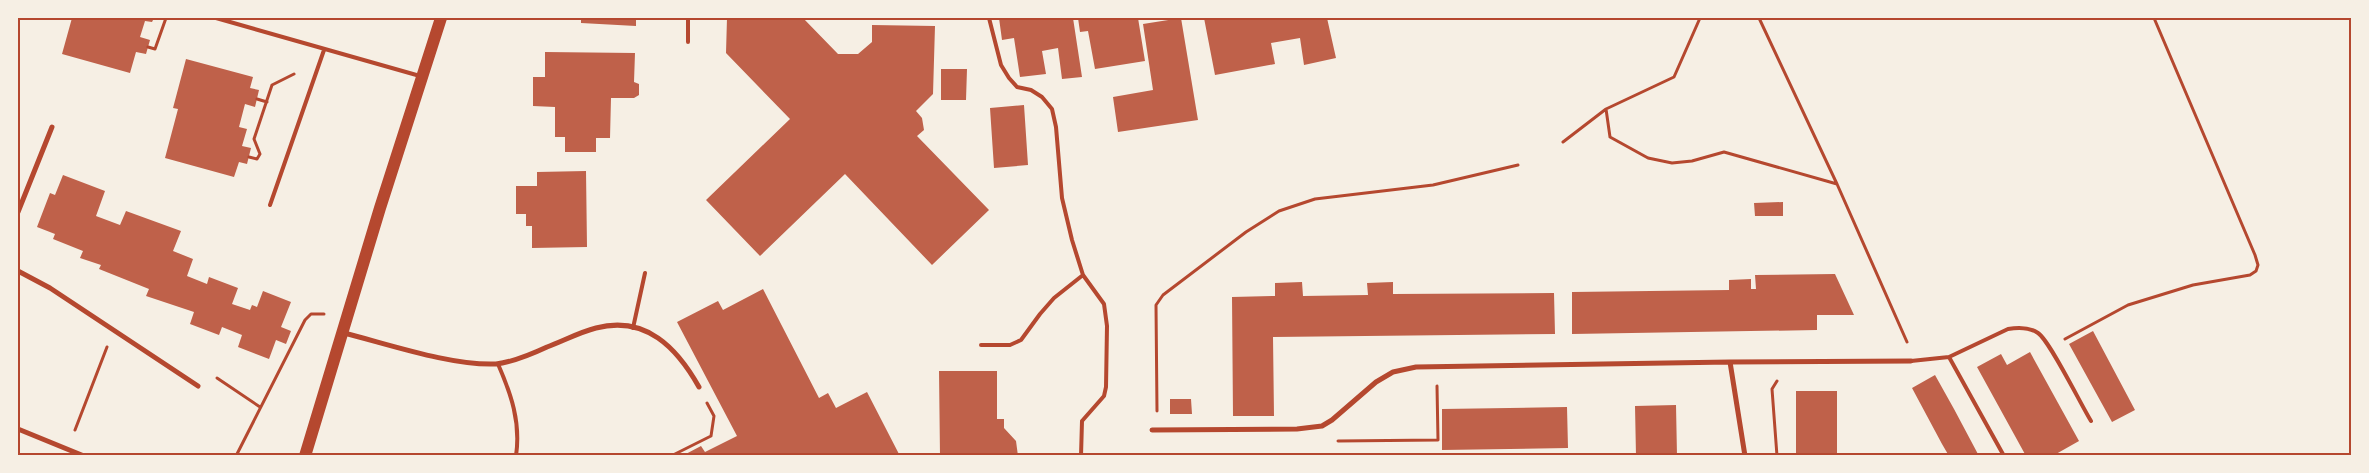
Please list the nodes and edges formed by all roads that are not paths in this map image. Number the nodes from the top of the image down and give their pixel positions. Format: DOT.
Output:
graph roads {
  1 [pos="216,18"];
  2 [pos="441,18"];
  3 [pos="688,18"];
  4 [pos="989,18"];
  5 [pos="688,42"];
  6 [pos="324,50"];
  7 [pos="423,77"];
  8 [pos="52,127"];
  9 [pos="270,205"];
  10 [pos="18,212"];
  11 [pos="18,271"];
  12 [pos="645,273"];
  13 [pos="1083,275"];
  14 [pos="633,328"];
  15 [pos="342,333"];
  16 [pos="981,345"];
  17 [pos="1949,357"];
  18 [pos="1911,361"];
  19 [pos="1730,362"];
  20 [pos="498,364"];
  21 [pos="198,386"];
  22 [pos="699,387"];
  23 [pos="2091,421"];
  24 [pos="18,428"];
  25 [pos="1155,430"];
  26 [pos="84,456"];
  27 [pos="305,456"];
  28 [pos="516,456"];
  29 [pos="1081,456"];
  30 [pos="1744,456"];
  31 [pos="2004,456"];
  1 -- 6 [label="lane"];
  2 -- 7 [label="main road"];
  3 -- 5 [label="lane"];
  4 -- 13 [label="lane"];
  6 -- 7 [label="lane"];
  6 -- 9 [label="lane"];
  7 -- 15 [label="main road"];
  8 -- 10 [label="street"];
  11 -- 21 [label="street"];
  12 -- 14 [label="lane"];
  13 -- 16 [label="lane"];
  13 -- 29 [label="lane"];
  14 -- 20 [label="street"];
  14 -- 22 [label="street"];
  15 -- 20 [label="street"];
  15 -- 27 [label="main road"];
  17 -- 18 [label="lane"];
  17 -- 23 [label="lane"];
  17 -- 31 [label="lane"];
  18 -- 19 [label="street"];
  19 -- 25 [label="street"];
  19 -- 30 [label="street"];
  20 -- 28 [label="lane"];
  24 -- 26 [label="street"];
}
